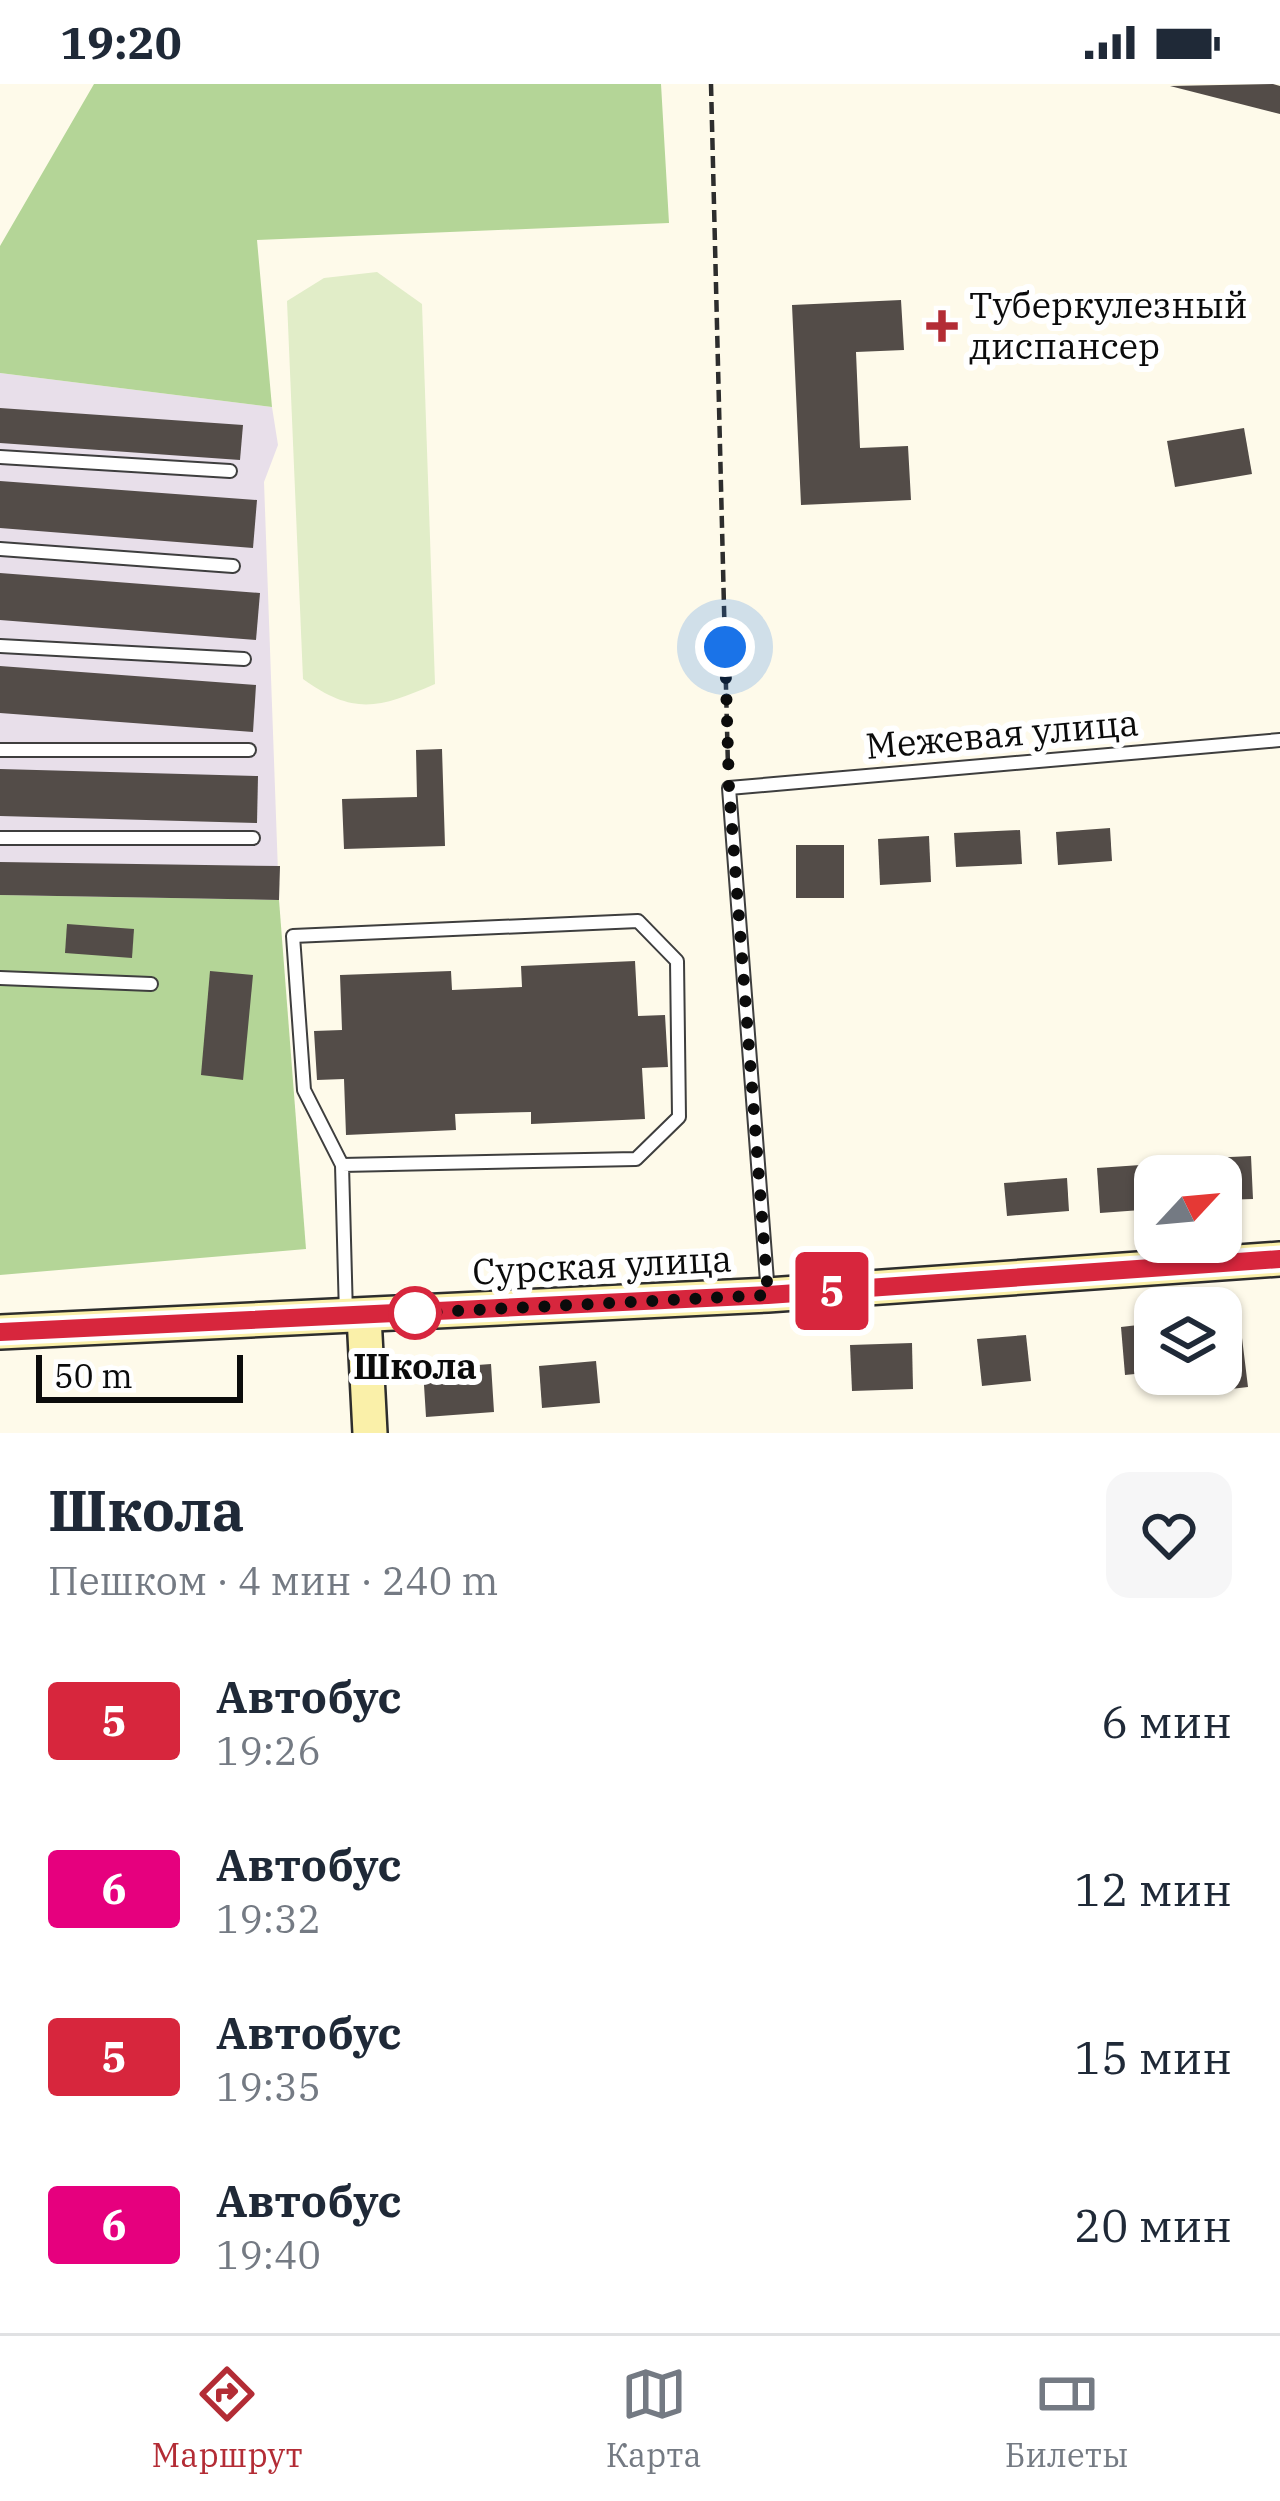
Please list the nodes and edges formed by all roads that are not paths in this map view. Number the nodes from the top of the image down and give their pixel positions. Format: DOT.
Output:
graph roads {
  1 [pos="0,457"];
  2 [pos="230,471"];
  3 [pos="0,549"];
  4 [pos="233,566"];
  5 [pos="0,646"];
  6 [pos="244,659"];
  7 [pos="1280,740"];
  8 [pos="0,750"];
  9 [pos="249,750"];
  10 [pos="0,838"];
  11 [pos="253,838"];
  12 [pos="0,978"];
  13 [pos="151,984"];
  14 [pos="342,1166"];
  15 [pos="1280,1259"];
  16 [pos="768,1295"];
  17 [pos="355,1316"];
  18 [pos="0,1332"];
  19 [pos="370,1433"];
  1 -- 2 [label="lane"];
  3 -- 4 [label="lane"];
  5 -- 6 [label="lane"];
  7 -- 16 [label="lane, Межевая улица"];
  8 -- 9 [label="lane"];
  10 -- 11 [label="lane"];
  12 -- 13 [label="lane"];
  14 -- 14 [label="lane"];
  14 -- 17 [label="lane"];
  15 -- 16 [label="street, Сурская улица"];
  16 -- 17 [label="street, Сурская улица"];
  17 -- 18 [label="street, Сурская улица"];
  17 -- 19 [label="street"];
}
